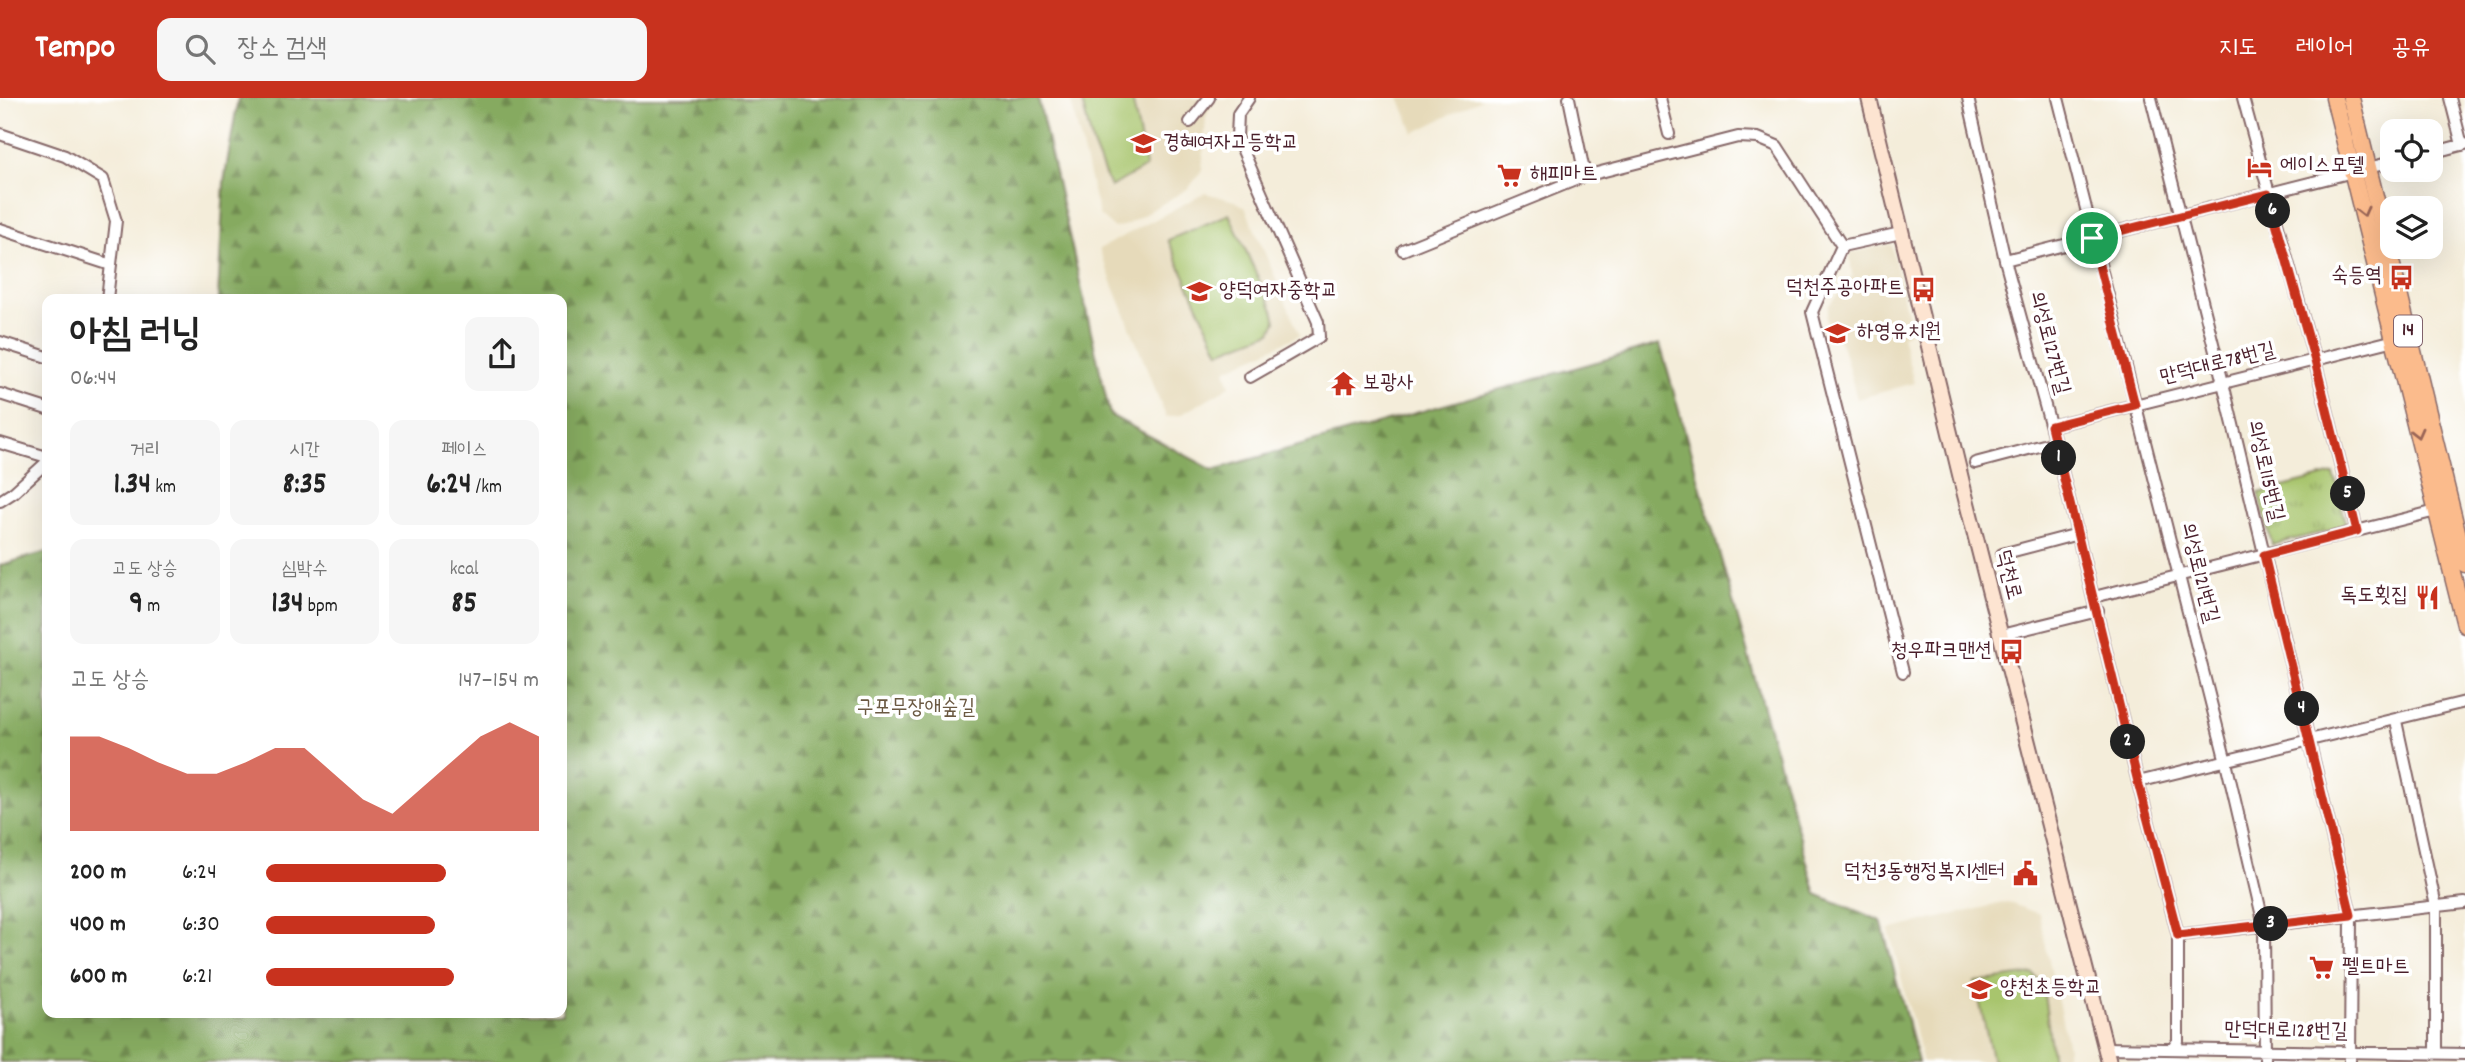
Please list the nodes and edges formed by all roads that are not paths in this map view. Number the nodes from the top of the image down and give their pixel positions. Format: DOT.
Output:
graph roads {
  1 [pos="1209,98"];
  2 [pos="1249,98"];
  3 [pos="1569,98"];
  4 [pos="1660,98"];
  5 [pos="1968,98"];
  6 [pos="2058,98"];
  7 [pos="2151,98"];
  8 [pos="2243,98"];
  9 [pos="2334,98"];
  10 [pos="2351,98"];
  11 [pos="2450,98"];
  12 [pos="1874,102"];
  13 [pos="1190,122"];
  14 [pos="0,134"];
  15 [pos="1669,134"];
  16 [pos="2463,145"];
  17 [pos="2443,150"];
  18 [pos="2380,165"];
  19 [pos="2361,170"];
  20 [pos="1585,176"];
  21 [pos="2268,194"];
  22 [pos="2180,216"];
  23 [pos="0,229"];
  24 [pos="1901,233"];
  25 [pos="2092,238"];
  26 [pos="1842,246"];
  27 [pos="1403,250"];
  28 [pos="2005,260"];
  29 [pos="111,265"];
  30 [pos="108,294"];
  31 [pos="2395,341"];
  32 [pos="0,342"];
  33 [pos="42,355"];
  34 [pos="2315,361"];
  35 [pos="1250,377"];
  36 [pos="2223,383"];
  37 [pos="0,394"];
  38 [pos="2135,405"];
  39 [pos="42,407"];
  40 [pos="2051,426"];
  41 [pos="2055,442"];
  42 [pos="0,443"];
  43 [pos="42,458"];
  44 [pos="1975,463"];
  45 [pos="42,465"];
  46 [pos="0,501"];
  47 [pos="2451,508"];
  48 [pos="2357,531"];
  49 [pos="2078,534"];
  50 [pos="2002,554"];
  51 [pos="2264,555"];
  52 [pos="2465,564"];
  53 [pos="2179,576"];
  54 [pos="2094,597"];
  55 [pos="2098,611"];
  56 [pos="2465,625"];
  57 [pos="2001,635"];
  58 [pos="1903,672"];
  59 [pos="2465,702"];
  60 [pos="2396,720"];
  61 [pos="2310,741"];
  62 [pos="2226,762"];
  63 [pos="2138,782"];
  64 [pos="2465,903"];
  65 [pos="2437,906"];
  66 [pos="2351,915"];
  67 [pos="2264,925"];
  68 [pos="2178,935"];
  69 [pos="2173,1048"];
  70 [pos="2436,1053"];
  71 [pos="2465,1054"];
  72 [pos="2108,1055"];
  73 [pos="2265,1056"];
  74 [pos="2350,1057"];
  1 -- 13 [label="street"];
  2 -- 35 [label="street"];
  3 -- 20 [label="street"];
  4 -- 15 [label="street"];
  5 -- 28 [label="street, 의성로127번길"];
  6 -- 25 [label="street, 의성로121번길"];
  7 -- 22 [label="street, 의성로115번길"];
  8 -- 21 [label="street"];
  9 -- 19 [label="main road"];
  10 -- 19 [label="main road, 14"];
  11 -- 16 [label="street"];
  12 -- 24 [label="main road, 덕천로"];
  14 -- 29 [label="street"];
  16 -- 17 [label="street"];
  18 -- 19 [label="street"];
  19 -- 21 [label="street"];
  19 -- 31 [label="main road, one-way"];
  19 -- 47 [label="main road, 14"];
  20 -- 26 [label="street"];
  20 -- 27 [label="street"];
  21 -- 22 [label="street"];
  21 -- 34 [label="street"];
  22 -- 25 [label="street"];
  22 -- 36 [label="street, 의성로115번길"];
  23 -- 29 [label="street"];
  24 -- 26 [label="street"];
  24 -- 57 [label="main road, 덕천로"];
  25 -- 28 [label="street"];
  25 -- 38 [label="street, 의성로121번길"];
  26 -- 58 [label="street"];
  28 -- 40 [label="street, 의성로127번길"];
  29 -- 30 [label="street"];
  31 -- 34 [label="street, 만덕대로78번길"];
  31 -- 47 [label="main road, one-way"];
  32 -- 33 [label="street"];
  34 -- 36 [label="street, 만덕대로78번길"];
  34 -- 48 [label="street"];
  36 -- 38 [label="street, 만덕대로78번길"];
  36 -- 51 [label="street, 의성로115번길"];
  37 -- 39 [label="street"];
  38 -- 40 [label="street, 만덕대로78번길"];
  38 -- 53 [label="street, 의성로121번길"];
  40 -- 41 [label="street, 의성로127번길"];
  41 -- 44 [label="street"];
  41 -- 49 [label="street, 의성로127번길"];
  42 -- 43 [label="street"];
  45 -- 46 [label="street"];
  47 -- 48 [label="street"];
  47 -- 52 [label="main road, 14"];
  47 -- 56 [label="main road"];
  48 -- 51 [label="street"];
  49 -- 50 [label="street"];
  49 -- 54 [label="street, 의성로127번길"];
  51 -- 53 [label="street"];
  51 -- 61 [label="street, 의성로115번길"];
  53 -- 54 [label="street"];
  53 -- 62 [label="street, 의성로121번길"];
  54 -- 55 [label="street, 의성로127번길"];
  55 -- 57 [label="street"];
  55 -- 63 [label="street, 의성로127번길"];
  57 -- 72 [label="main road, 덕천로"];
  59 -- 60 [label="street"];
  60 -- 61 [label="street"];
  60 -- 65 [label="street"];
  61 -- 62 [label="street"];
  61 -- 66 [label="street, 의성로115번길"];
  62 -- 63 [label="street"];
  62 -- 67 [label="street, 의성로121번길"];
  63 -- 68 [label="street, 의성로127번길"];
  64 -- 65 [label="street"];
  65 -- 66 [label="street"];
  65 -- 70 [label="street"];
  66 -- 67 [label="street"];
  66 -- 74 [label="street, 의성로115번길"];
  67 -- 68 [label="street"];
  67 -- 73 [label="street, 의성로121번길"];
  68 -- 69 [label="street, 의성로127번길"];
  69 -- 72 [label="street, 만덕대로128번길"];
  69 -- 73 [label="street, 만덕대로128번길"];
  70 -- 71 [label="street, 만덕대로128번길"];
  70 -- 74 [label="street, 만덕대로128번길"];
  73 -- 74 [label="street, 만덕대로128번길"];
}
